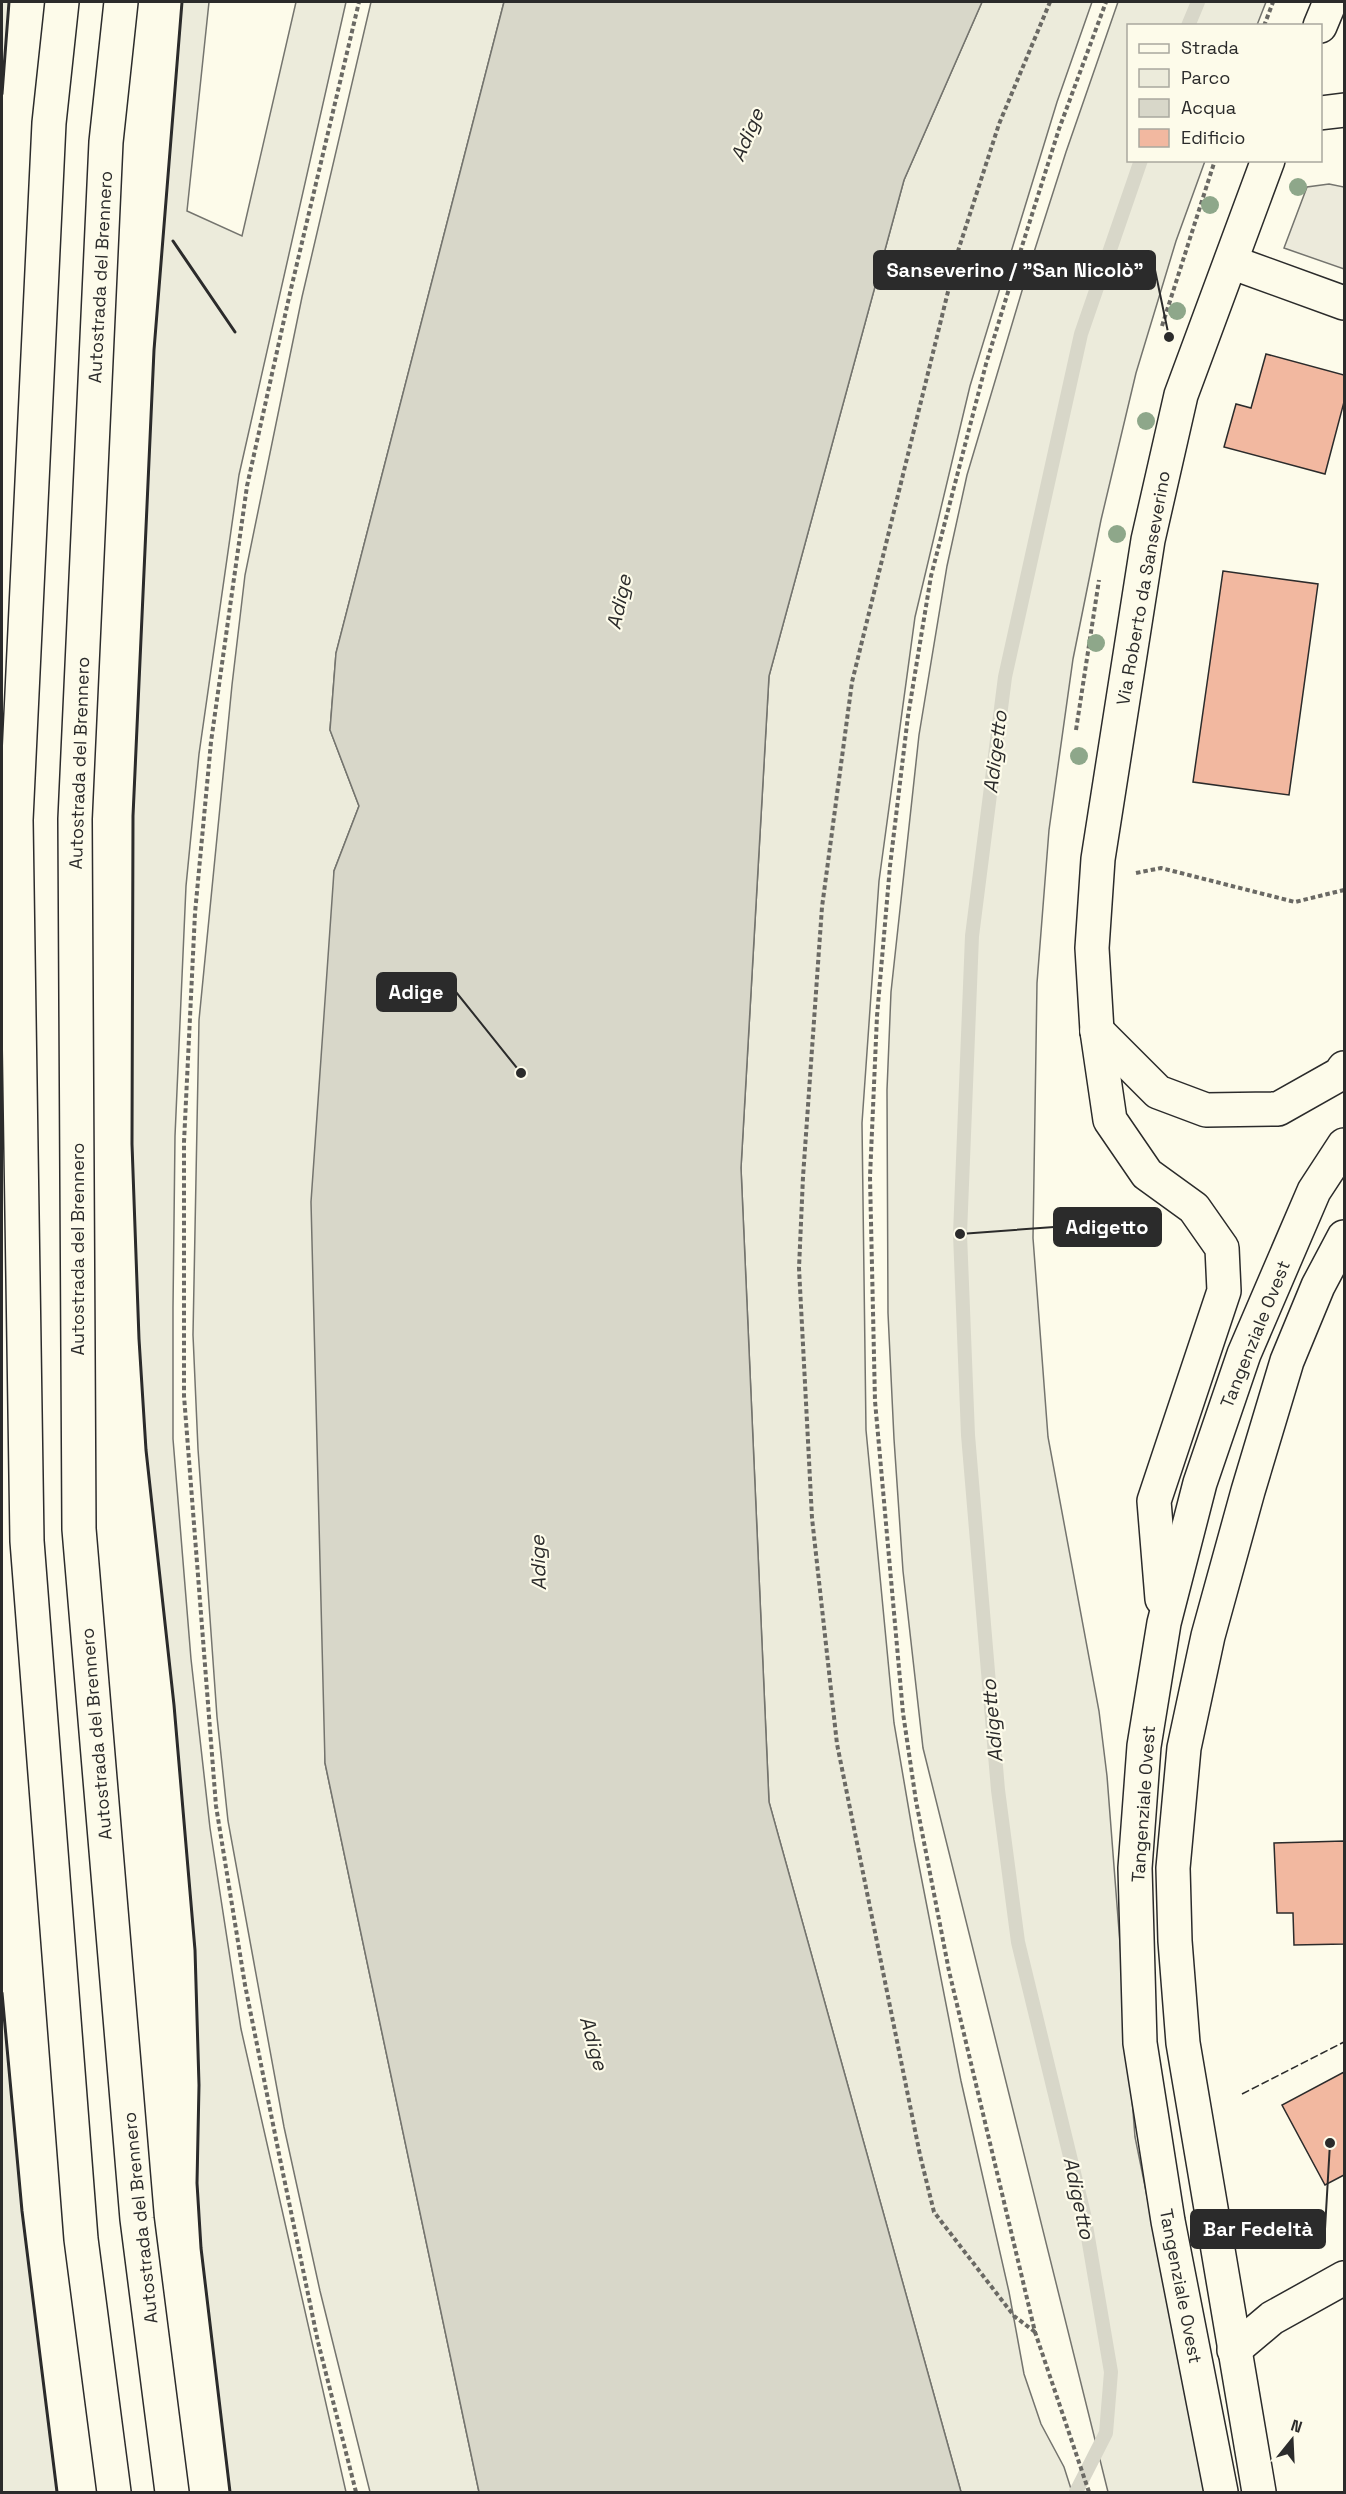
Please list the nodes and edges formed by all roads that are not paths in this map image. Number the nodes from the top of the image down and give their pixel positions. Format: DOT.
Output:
graph roads {
  1 [pos="63,2"];
  2 [pos="121,2"];
  3 [pos="1330,2"];
  4 [pos="1335,2"];
  5 [pos="1344,11"];
  6 [pos="1321,24"];
  7 [pos="1344,110"];
  8 [pos="1322,113"];
  9 [pos="1267,162"];
  10 [pos="1231,262"];
  11 [pos="1344,303"];
  12 [pos="1097,1031"];
  13 [pos="1344,1068"];
  14 [pos="1344,1145"];
  15 [pos="1344,1237"];
  16 [pos="1164,1623"];
  17 [pos="1344,2278"];
  18 [pos="1234,2350"];
  19 [pos="114,2493"];
  20 [pos="172,2493"];
  21 [pos="1221,2493"];
  22 [pos="1259,2493"];
  1 -- 19 [label="main road"];
  2 -- 20 [label="main road, Autostrada del Brennero"];
  3 -- 6 [label="main road"];
  4 -- 5 [label="main road"];
  7 -- 8 [label="main road"];
  9 -- 10 [label="main road, Via Roberto da Sanseverino"];
  10 -- 11 [label="main road"];
  10 -- 12 [label="main road, Via Roberto da Sanseverino"];
  12 -- 13 [label="main road"];
  12 -- 16 [label="main road, Via Roberto da Sanseverino"];
  14 -- 16 [label="main road, Tangenziale Ovest"];
  15 -- 18 [label="main road, Tangenziale Ovest"];
  16 -- 21 [label="main road, Tangenziale Ovest"];
  17 -- 18 [label="main road"];
  18 -- 22 [label="main road, Tangenziale Ovest"];
}
